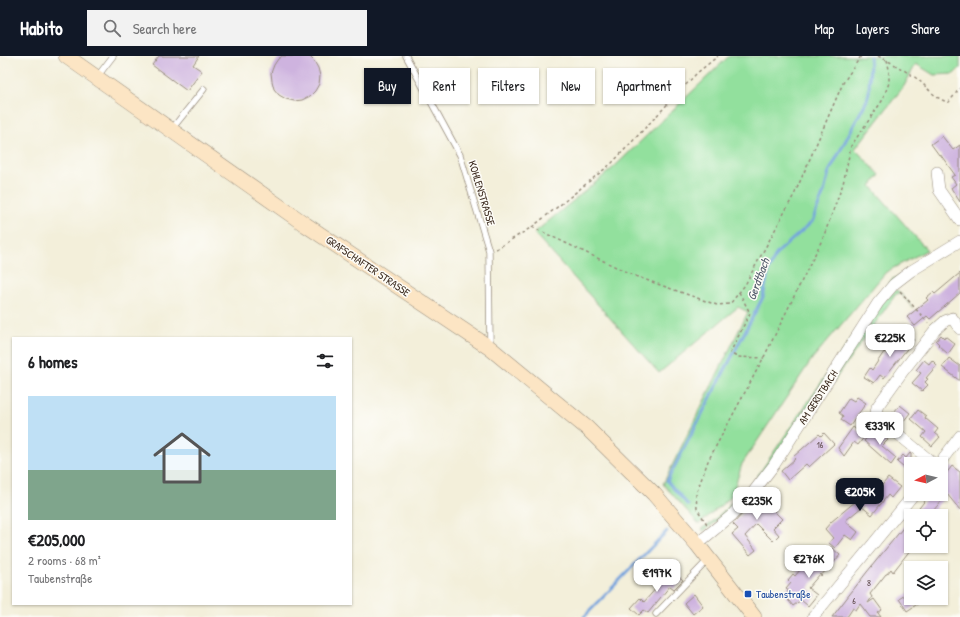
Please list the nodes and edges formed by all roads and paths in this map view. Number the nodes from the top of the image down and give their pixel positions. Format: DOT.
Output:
graph roads {
  1 [pos="66,56"];
  2 [pos="113,56"];
  3 [pos="406,56"];
  4 [pos="718,56"];
  5 [pos="861,56"];
  6 [pos="878,56"];
  7 [pos="887,60"];
  8 [pos="97,78"];
  9 [pos="960,88"];
  10 [pos="204,89"];
  11 [pos="171,130"];
  12 [pos="938,172"];
  13 [pos="960,220"];
  14 [pos="532,226"];
  15 [pos="960,241"];
  16 [pos="489,251"];
  17 [pos="894,284"];
  18 [pos="739,292"];
  19 [pos="960,329"];
  20 [pos="934,330"];
  21 [pos="490,348"];
  22 [pos="764,358"];
  23 [pos="960,436"];
  24 [pos="926,457"];
  25 [pos="944,457"];
  26 [pos="908,501"];
  27 [pos="712,531"];
  28 [pos="697,544"];
  29 [pos="709,559"];
  30 [pos="656,614"];
  31 [pos="754,617"];
  32 [pos="813,617"];
  1 -- 8 [label="main road, GRAFSCHAFTER STRASSE"];
  2 -- 8 [label="lane"];
  3 -- 16 [label="lane, KOHLENSTRASSE"];
  4 -- 14 [label="path"];
  5 -- 18 [label="path"];
  6 -- 7 [label="path"];
  7 -- 9 [label="path"];
  7 -- 22 [label="path"];
  8 -- 11 [label="main road, GRAFSCHAFTER STRASSE"];
  10 -- 11 [label="lane"];
  11 -- 21 [label="main road, GRAFSCHAFTER STRASSE"];
  12 -- 13 [label="street"];
  14 -- 16 [label="path"];
  14 -- 18 [label="path"];
  15 -- 17 [label="street, AM GERDTBACH"];
  16 -- 21 [label="lane, KOHLENSTRASSE"];
  17 -- 20 [label="path"];
  17 -- 27 [label="street, AM GERDTBACH"];
  18 -- 22 [label="path"];
  19 -- 20 [label="street"];
  20 -- 24 [label="street"];
  21 -- 28 [label="main road, GRAFSCHAFTER STRASSE"];
  22 -- 27 [label="path"];
  23 -- 25 [label="street"];
  26 -- 32 [label="street"];
  27 -- 28 [label="street, AM GERDTBACH"];
  28 -- 29 [label="main road, GRAFSCHAFTER STRASSE"];
  29 -- 30 [label="lane"];
  29 -- 31 [label="main road, GRAFSCHAFTER STRASSE"];
}
